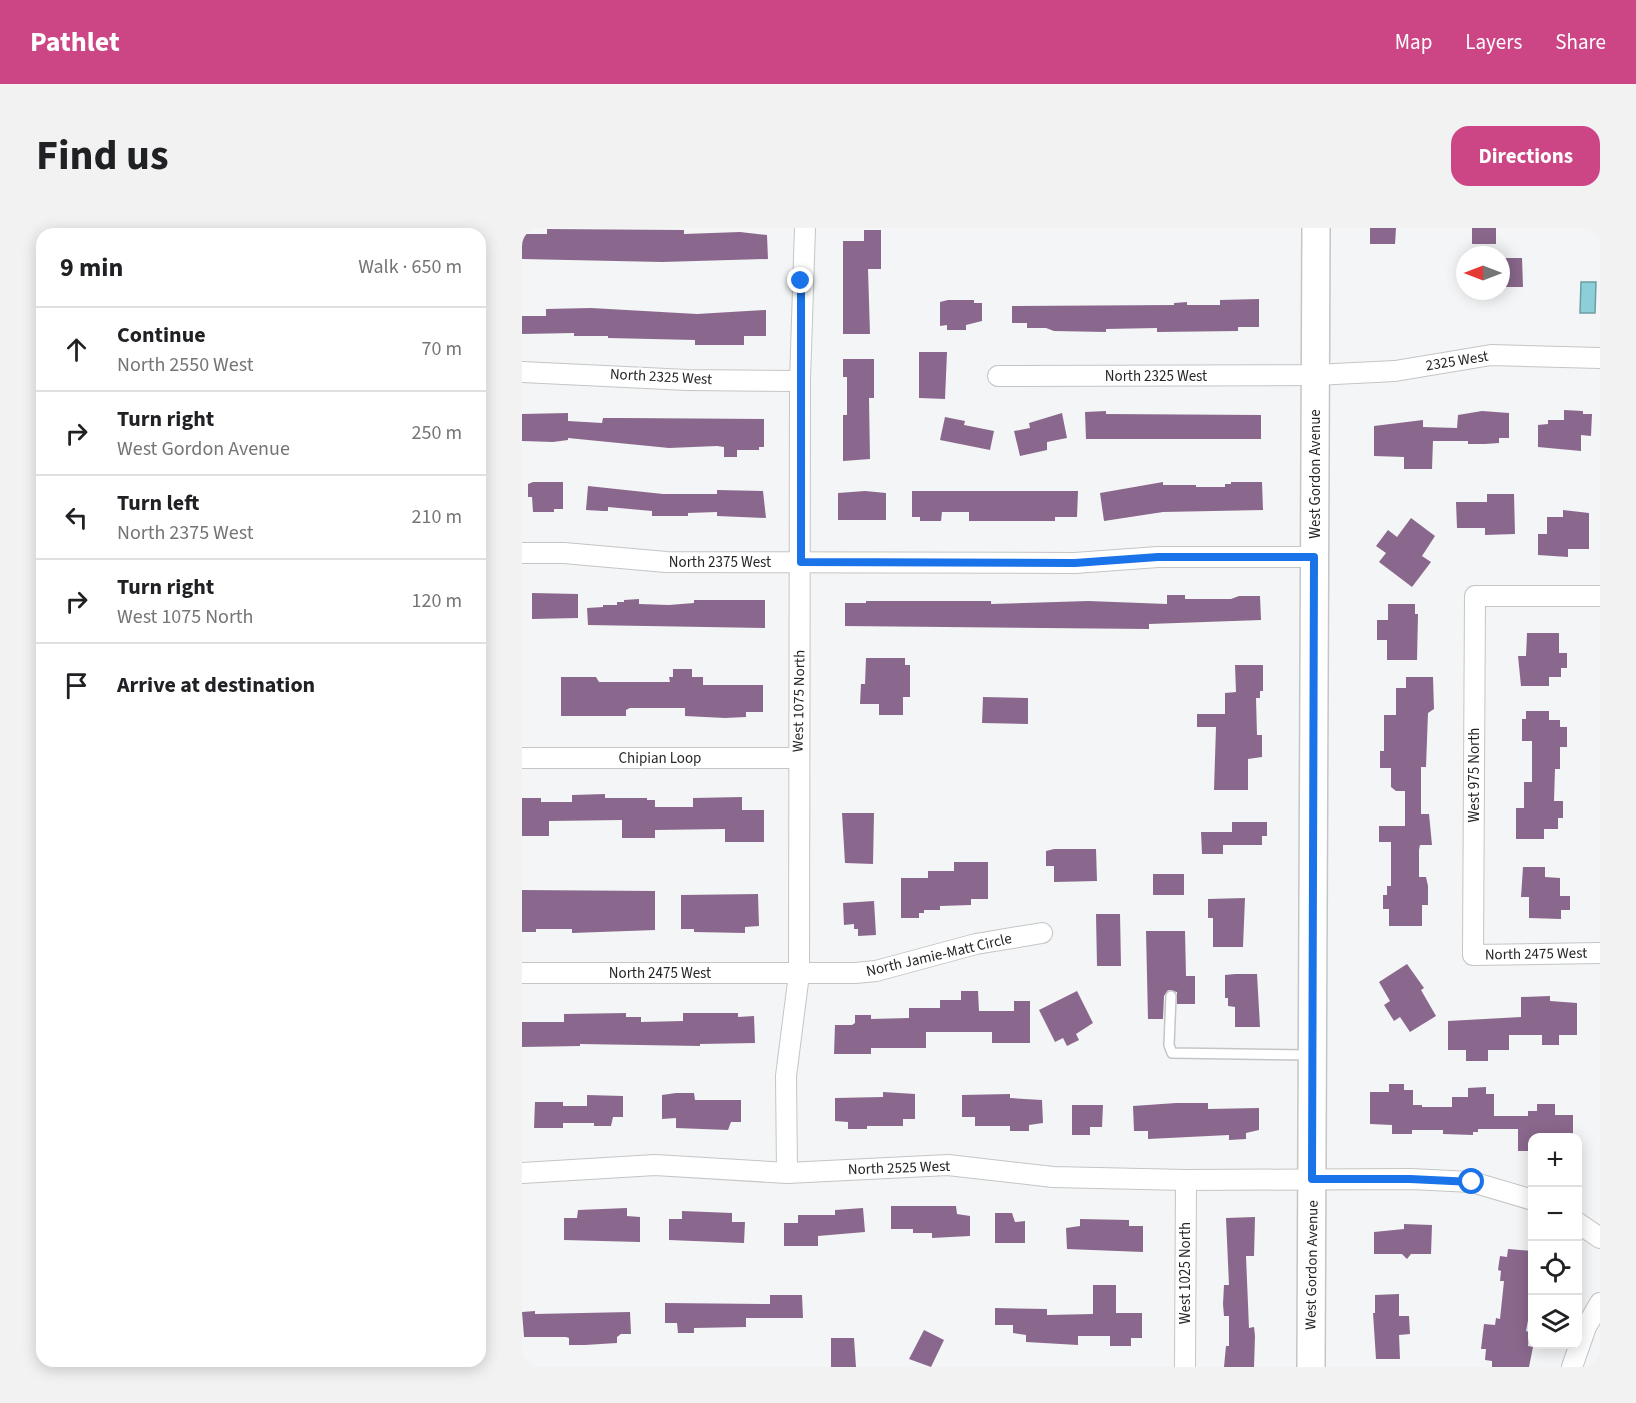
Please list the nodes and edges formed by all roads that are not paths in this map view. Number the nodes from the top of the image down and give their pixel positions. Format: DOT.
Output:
graph roads {
  1 [pos="805,228"];
  2 [pos="1316,228"];
  3 [pos="1600,358"];
  4 [pos="522,372"];
  5 [pos="1315,375"];
  6 [pos="998,376"];
  7 [pos="800,381"];
  8 [pos="522,553"];
  9 [pos="1314,557"];
  10 [pos="801,562"];
  11 [pos="1600,596"];
  12 [pos="522,758"];
  13 [pos="798,758"];
  14 [pos="1042,933"];
  15 [pos="1600,953"];
  16 [pos="1473,955"];
  17 [pos="522,973"];
  18 [pos="799,974"];
  19 [pos="1171,996"];
  20 [pos="1313,1055"];
  21 [pos="522,1173"];
  22 [pos="787,1173"];
  23 [pos="1312,1179"];
  24 [pos="1186,1180"];
  25 [pos="1528,1199"];
  26 [pos="1582,1226"];
  27 [pos="1600,1238"];
  28 [pos="1600,1303"];
  29 [pos="1185,1367"];
  30 [pos="1311,1367"];
  31 [pos="1572,1367"];
  1 -- 7 [label="street, West 1075 North"];
  2 -- 5 [label="main road, West Gordon Avenue"];
  3 -- 5 [label="street, 2325 West"];
  4 -- 7 [label="street, North 2325 West"];
  5 -- 6 [label="street, North 2325 West"];
  5 -- 9 [label="main road, West Gordon Avenue"];
  7 -- 10 [label="street, West 1075 North"];
  8 -- 10 [label="street, North 2375 West"];
  9 -- 10 [label="street, North 2375 West"];
  9 -- 20 [label="main road, West Gordon Avenue"];
  10 -- 13 [label="street, West 1075 North"];
  11 -- 16 [label="street, West 975 North"];
  12 -- 13 [label="street, Chipian Loop"];
  13 -- 18 [label="street, West 1075 North"];
  14 -- 18 [label="street, North Jamie-Matt Circle"];
  15 -- 16 [label="street, North 2475 West"];
  17 -- 18 [label="street, North 2475 West"];
  18 -- 22 [label="street, West 1075 North"];
  19 -- 20 [label="lane"];
  20 -- 23 [label="main road, West Gordon Avenue"];
  21 -- 22 [label="street, North 2525 West"];
  22 -- 24 [label="street, North 2525 West"];
  23 -- 24 [label="street, North 2525 West"];
  23 -- 25 [label="street, North 2525 West"];
  23 -- 30 [label="main road, West Gordon Avenue"];
  24 -- 29 [label="street, West 1025 North"];
  26 -- 27 [label="street"];
  28 -- 31 [label="street"];
}
